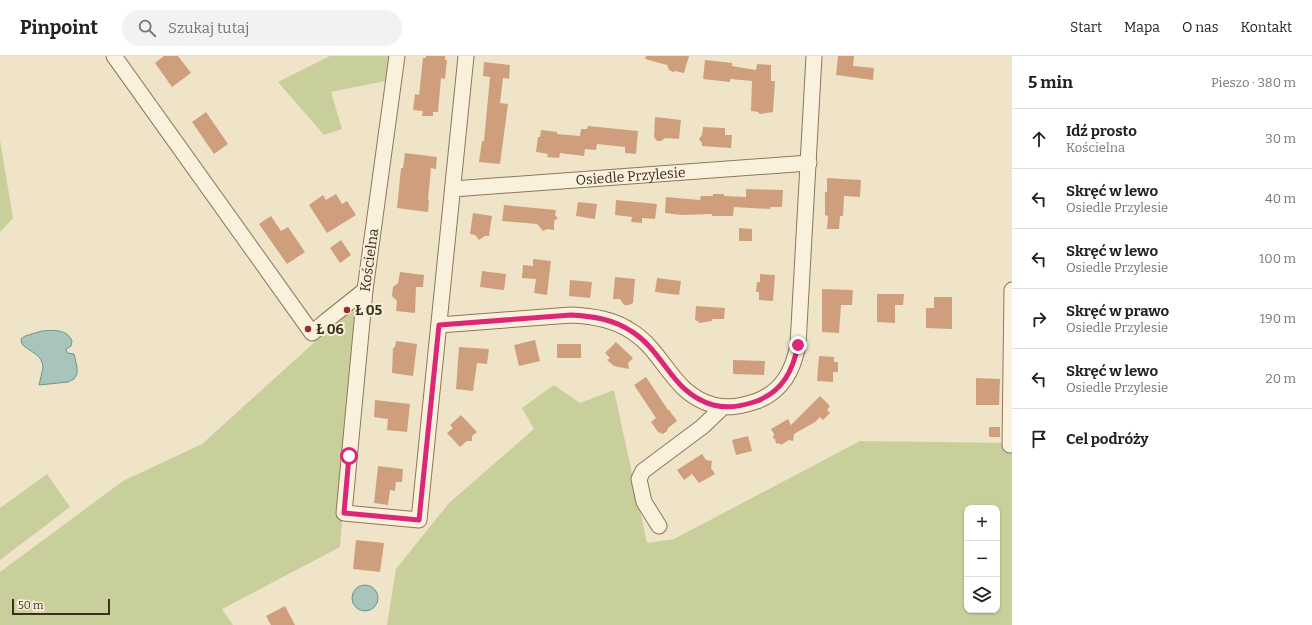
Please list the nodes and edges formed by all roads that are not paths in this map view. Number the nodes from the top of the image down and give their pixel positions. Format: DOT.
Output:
graph roads {
  1 [pos="114,56"];
  2 [pos="397,56"];
  3 [pos="466,56"];
  4 [pos="814,56"];
  5 [pos="809,163"];
  6 [pos="453,189"];
  7 [pos="365,290"];
  8 [pos="1012,290"];
  9 [pos="439,325"];
  10 [pos="723,407"];
  11 [pos="1010,445"];
  12 [pos="660,526"];
  1 -- 7 [label="street"];
  2 -- 7 [label="street, Kościelna"];
  3 -- 6 [label="street"];
  4 -- 5 [label="street"];
  5 -- 6 [label="street, Osiedle Przylesie"];
  5 -- 10 [label="street"];
  6 -- 9 [label="street"];
  7 -- 9 [label="street, Kościelna"];
  8 -- 11 [label="street"];
  9 -- 10 [label="street"];
  10 -- 12 [label="street"];
}
